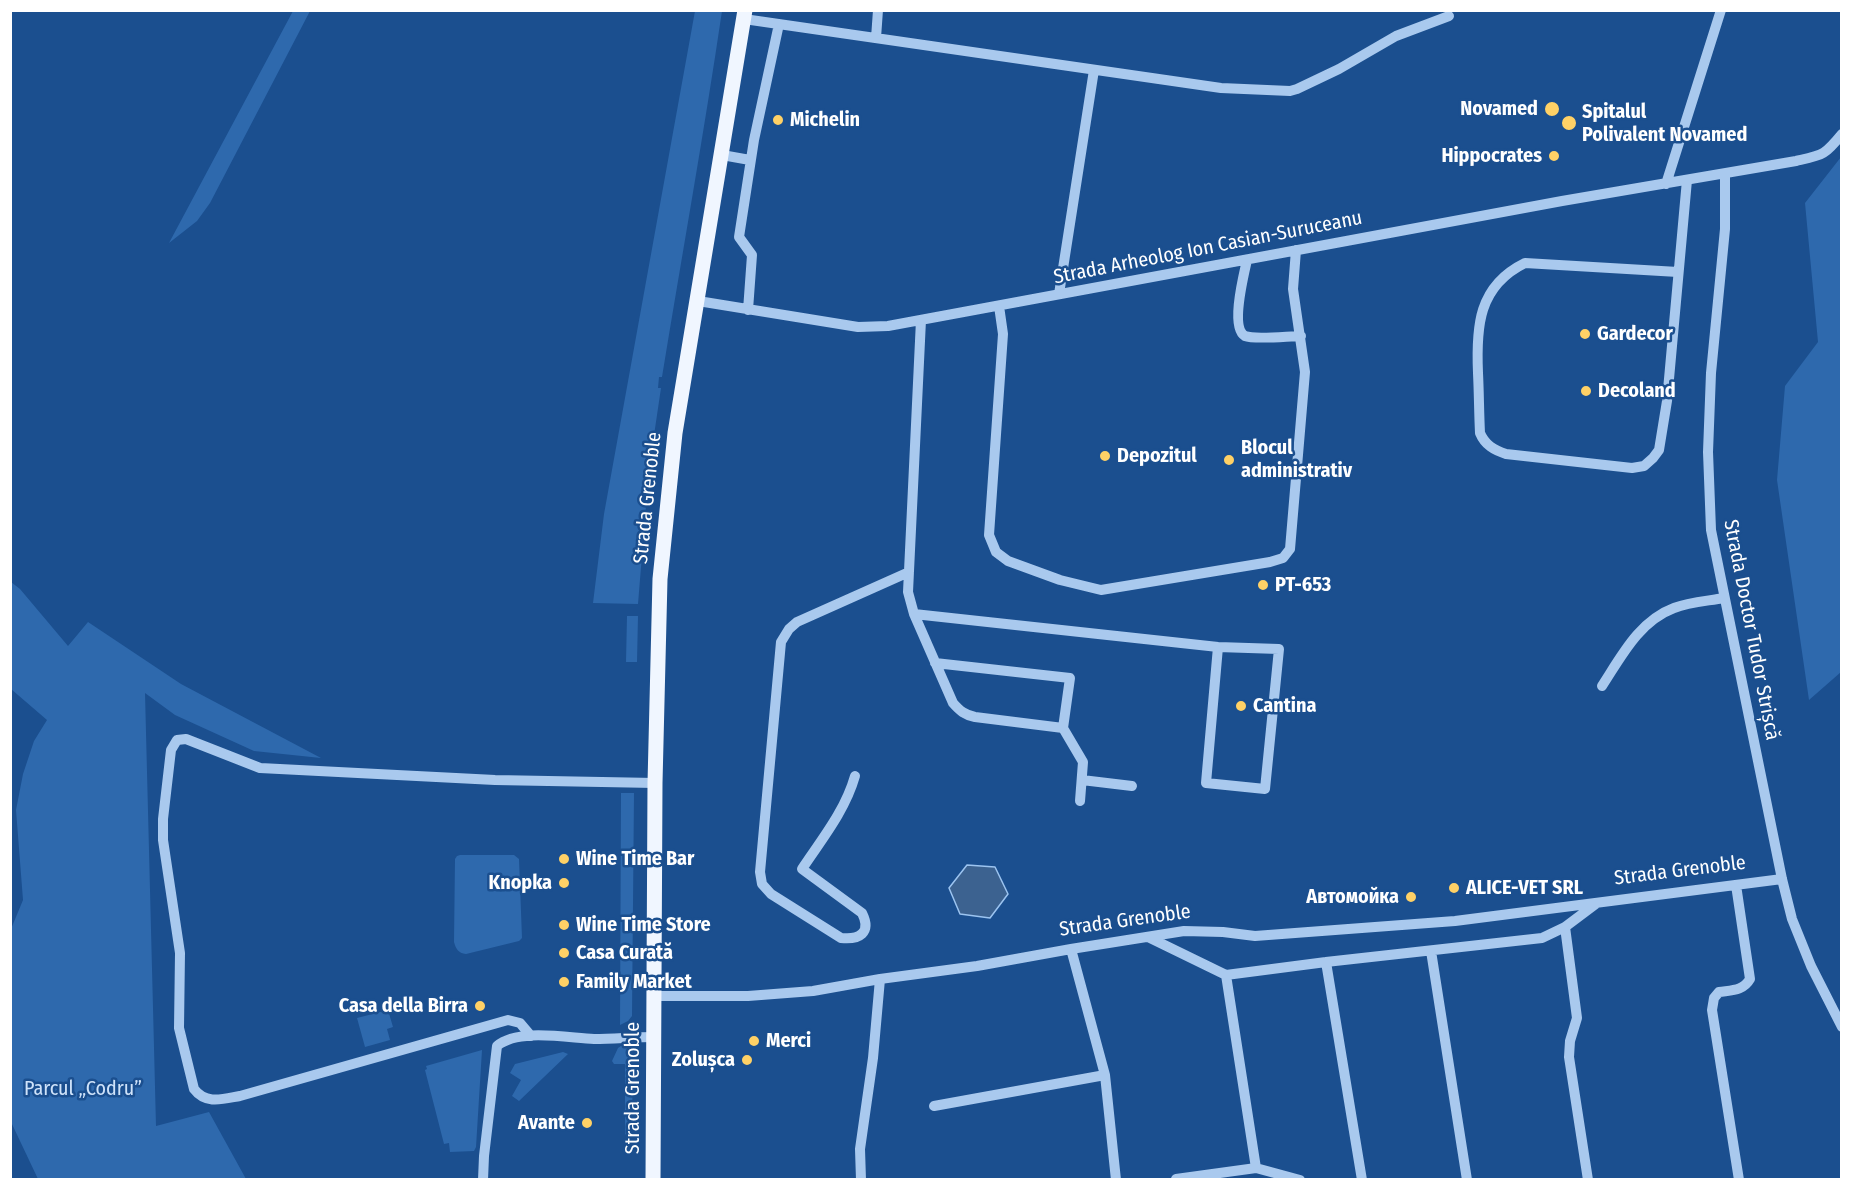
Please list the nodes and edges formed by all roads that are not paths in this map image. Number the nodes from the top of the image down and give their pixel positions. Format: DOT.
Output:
graph roads {
  1 [pos="878,10"];
  2 [pos="1722,10"];
  3 [pos="744,15"];
  4 [pos="1449,16"];
  5 [pos="779,24"];
  6 [pos="876,38"];
  7 [pos="1094,70"];
  8 [pos="1842,134"];
  9 [pos="722,155"];
  10 [pos="750,160"];
  11 [pos="1725,174"];
  12 [pos="1687,180"];
  13 [pos="1666,184"];
  14 [pos="1296,250"];
  15 [pos="1247,260"];
  16 [pos="1678,272"];
  17 [pos="1059,294"];
  18 [pos="698,302"];
  19 [pos="999,306"];
  20 [pos="748,309"];
  21 [pos="921,320"];
  22 [pos="1301,336"];
  23 [pos="909,572"];
  24 [pos="1724,598"];
  25 [pos="914,614"];
  26 [pos="1218,647"];
  27 [pos="935,663"];
  28 [pos="1602,686"];
  29 [pos="1063,728"];
  30 [pos="855,776"];
  31 [pos="1082,780"];
  32 [pos="656,783"];
  33 [pos="1132,786"];
  34 [pos="1080,801"];
  35 [pos="1782,879"];
  36 [pos="1736,885"];
  37 [pos="1597,903"];
  38 [pos="1566,927"];
  39 [pos="1148,936"];
  40 [pos="1071,948"];
  41 [pos="1431,951"];
  42 [pos="1326,962"];
  43 [pos="1226,975"];
  44 [pos="880,980"];
  45 [pos="654,996"];
  46 [pos="1842,1027"];
  47 [pos="531,1036"];
  48 [pos="655,1036"];
  49 [pos="1105,1075"];
  50 [pos="934,1106"];
  51 [pos="1256,1168"];
  52 [pos="1276,1177"];
  53 [pos="483,1179"];
  54 [pos="653,1179"];
  55 [pos="861,1179"];
  56 [pos="1116,1179"];
  57 [pos="1176,1179"];
  58 [pos="1300,1179"];
  59 [pos="1362,1179"];
  60 [pos="1467,1179"];
  61 [pos="1588,1179"];
  62 [pos="1739,1179"];
  1 -- 6 [label="street"];
  2 -- 13 [label="street"];
  3 -- 5 [label="street"];
  3 -- 9 [label="main road, Strada Grenoble"];
  4 -- 7 [label="street"];
  5 -- 6 [label="street"];
  5 -- 10 [label="street"];
  6 -- 7 [label="street"];
  7 -- 17 [label="street"];
  8 -- 11 [label="street"];
  9 -- 10 [label="street"];
  9 -- 18 [label="main road, Strada Grenoble"];
  10 -- 20 [label="street"];
  11 -- 12 [label="street, Strada Arheolog Ion Casian-Suruceanu"];
  11 -- 24 [label="street, Strada Doctor Tudor Strișcă"];
  12 -- 13 [label="street, Strada Arheolog Ion Casian-Suruceanu"];
  12 -- 16 [label="street"];
  13 -- 14 [label="street, Strada Arheolog Ion Casian-Suruceanu"];
  14 -- 15 [label="street, Strada Arheolog Ion Casian-Suruceanu"];
  14 -- 22 [label="street"];
  15 -- 17 [label="street, Strada Arheolog Ion Casian-Suruceanu"];
  15 -- 22 [label="street"];
  16 -- 16 [label="street"];
  17 -- 19 [label="street, Strada Arheolog Ion Casian-Suruceanu"];
  18 -- 20 [label="street, Strada Arheolog Ion Casian-Suruceanu"];
  18 -- 32 [label="main road, Strada Grenoble"];
  19 -- 21 [label="street, Strada Arheolog Ion Casian-Suruceanu"];
  19 -- 22 [label="street"];
  20 -- 21 [label="street, Strada Arheolog Ion Casian-Suruceanu"];
  21 -- 23 [label="street"];
  23 -- 25 [label="street"];
  23 -- 30 [label="street"];
  24 -- 28 [label="street"];
  24 -- 35 [label="street, Strada Doctor Tudor Strișcă"];
  25 -- 26 [label="street"];
  25 -- 27 [label="street"];
  26 -- 26 [label="street"];
  27 -- 29 [label="street"];
  27 -- 29 [label="street"];
  29 -- 31 [label="street"];
  31 -- 33 [label="street"];
  31 -- 34 [label="street"];
  32 -- 45 [label="main road, Strada Grenoble"];
  32 -- 47 [label="street"];
  35 -- 36 [label="street, Strada Grenoble"];
  35 -- 46 [label="street, Strada Doctor Tudor Strișcă"];
  36 -- 37 [label="street, Strada Grenoble"];
  36 -- 62 [label="street"];
  37 -- 38 [label="street"];
  37 -- 39 [label="street, Strada Grenoble"];
  38 -- 41 [label="street"];
  38 -- 61 [label="street"];
  39 -- 40 [label="street, Strada Grenoble"];
  39 -- 43 [label="street"];
  40 -- 44 [label="street, Strada Grenoble"];
  40 -- 49 [label="street"];
  41 -- 42 [label="street"];
  41 -- 60 [label="street"];
  42 -- 43 [label="street"];
  42 -- 59 [label="street"];
  43 -- 51 [label="street"];
  44 -- 45 [label="street, Strada Grenoble"];
  44 -- 55 [label="street"];
  45 -- 48 [label="main road, Strada Grenoble"];
  47 -- 48 [label="street"];
  47 -- 53 [label="street"];
  48 -- 54 [label="main road, Strada Grenoble"];
  49 -- 50 [label="street"];
  49 -- 56 [label="street"];
  51 -- 52 [label="street"];
  51 -- 57 [label="street"];
  52 -- 58 [label="street"];
}
